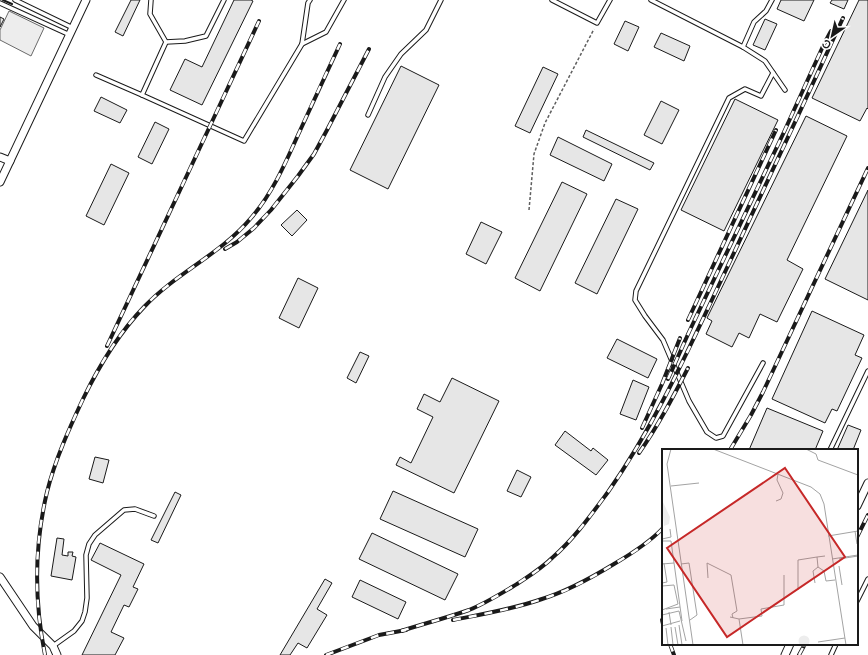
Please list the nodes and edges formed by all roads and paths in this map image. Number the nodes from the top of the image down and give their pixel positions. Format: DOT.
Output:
graph roads {
  1 [pos="15,0"];
  2 [pos="86,0"];
  3 [pos="151,0"];
  4 [pos="224,0"];
  5 [pos="310,0"];
  6 [pos="344,0"];
  7 [pos="441,0"];
  8 [pos="552,0"];
  9 [pos="610,0"];
  10 [pos="651,0"];
  11 [pos="772,0"];
  12 [pos="0,3"];
  13 [pos="597,23"];
  14 [pos="73,28"];
  15 [pos="70,35"];
  16 [pos="166,42"];
  17 [pos="302,44"];
  18 [pos="743,47"];
  19 [pos="773,73"];
  20 [pos="96,75"];
  21 [pos="785,90"];
  22 [pos="142,95"];
  23 [pos="368,115"];
  24 [pos="0,157"];
  25 [pos="10,161"];
  26 [pos="0,182"];
  27 [pos="529,210"];
  28 [pos="763,364"];
  29 [pos="868,371"];
  30 [pos="830,449"];
  31 [pos="868,483"];
  32 [pos="858,504"];
  33 [pos="154,516"];
  34 [pos="0,577"];
  35 [pos="868,579"];
  36 [pos="858,599"];
  37 [pos="790,645"];
  38 [pos="836,645"];
  39 [pos="53,646"];
  40 [pos="57,655"];
  41 [pos="785,655"];
  42 [pos="831,655"];
  1 -- 14 [label="lane"];
  2 -- 14 [label="street"];
  3 -- 16 [label="lane"];
  4 -- 16 [label="lane"];
  5 -- 17 [label="lane"];
  6 -- 17 [label="lane"];
  7 -- 23 [label="lane"];
  8 -- 13 [label="lane"];
  9 -- 13 [label="lane"];
  10 -- 18 [label="lane"];
  11 -- 18 [label="lane"];
  12 -- 15 [label="lane"];
  13 -- 27 [label="path"];
  14 -- 15 [label="street"];
  15 -- 25 [label="street"];
  16 -- 22 [label="lane"];
  17 -- 22 [label="lane"];
  18 -- 19 [label="lane"];
  19 -- 21 [label="lane"];
  19 -- 28 [label="lane"];
  20 -- 22 [label="lane"];
  24 -- 25 [label="street"];
  25 -- 26 [label="street"];
  29 -- 30 [label="lane"];
  31 -- 32 [label="street"];
  33 -- 39 [label="lane"];
  34 -- 39 [label="street"];
  35 -- 36 [label="lane"];
  37 -- 41 [label="street"];
  38 -- 42 [label="lane"];
  39 -- 40 [label="street"];
}
